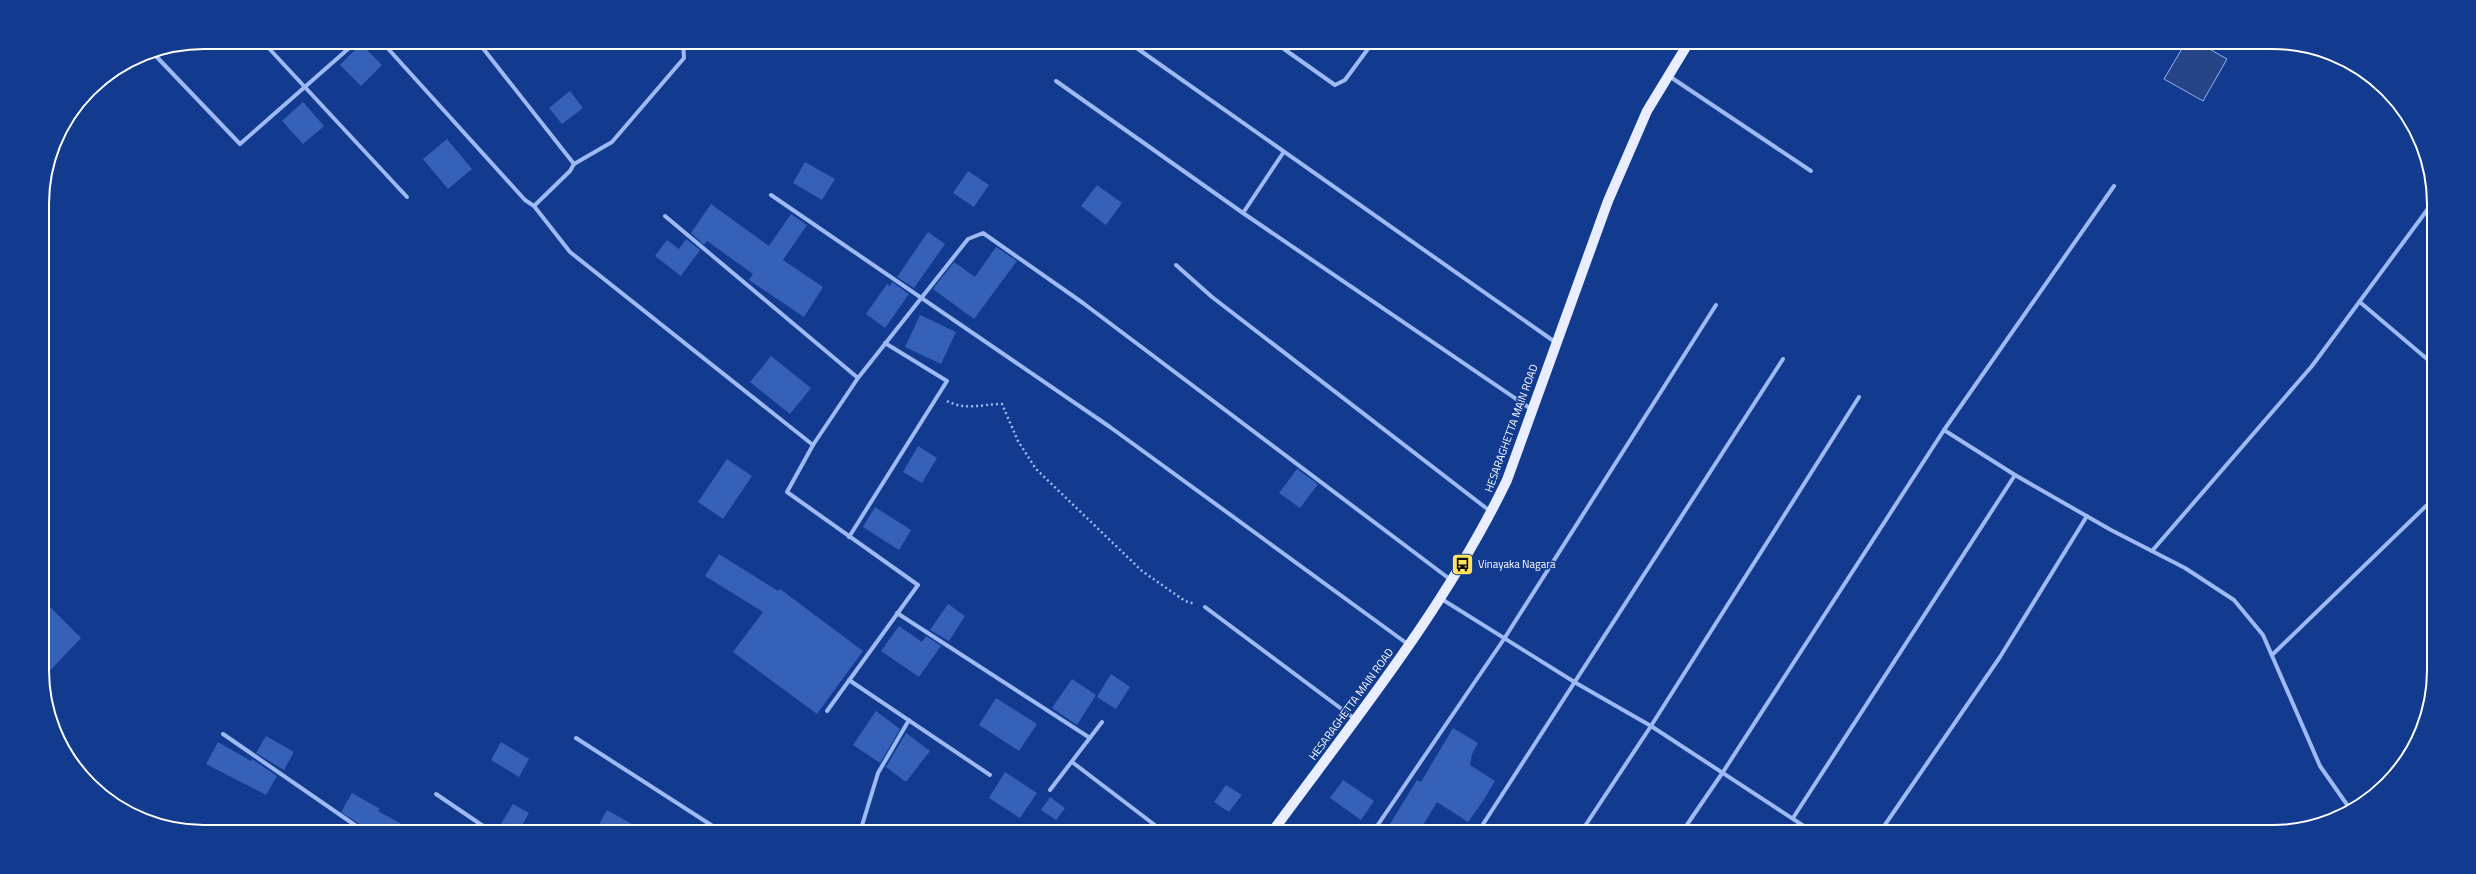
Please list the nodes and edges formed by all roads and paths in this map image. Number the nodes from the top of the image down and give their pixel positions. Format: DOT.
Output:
graph roads {
  1 [pos="270,49"];
  2 [pos="348,49"];
  3 [pos="388,49"];
  4 [pos="484,49"];
  5 [pos="683,49"];
  6 [pos="1138,49"];
  7 [pos="1284,49"];
  8 [pos="1368,49"];
  9 [pos="1685,49"];
  10 [pos="156,56"];
  11 [pos="1668,76"];
  12 [pos="1056,81"];
  13 [pos="305,86"];
  14 [pos="1283,152"];
  15 [pos="574,164"];
  16 [pos="1811,172"];
  17 [pos="2114,186"];
  18 [pos="771,196"];
  19 [pos="407,197"];
  20 [pos="534,206"];
  21 [pos="2427,210"];
  22 [pos="1243,213"];
  23 [pos="665,216"];
  24 [pos="1176,265"];
  25 [pos="920,300"];
  26 [pos="2361,303"];
  27 [pos="1716,305"];
  28 [pos="1555,342"];
  29 [pos="885,343"];
  30 [pos="1783,359"];
  31 [pos="2427,359"];
  32 [pos="858,378"];
  33 [pos="1859,397"];
  34 [pos="957,406"];
  35 [pos="1531,409"];
  36 [pos="1944,430"];
  37 [pos="813,446"];
  38 [pos="2015,475"];
  39 [pos="2426,506"];
  40 [pos="1492,512"];
  41 [pos="2087,516"];
  42 [pos="849,537"];
  43 [pos="2152,551"];
  44 [pos="1451,580"];
  45 [pos="1439,598"];
  46 [pos="1205,607"];
  47 [pos="897,613"];
  48 [pos="1504,639"];
  49 [pos="1409,645"];
  50 [pos="2272,655"];
  51 [pos="849,680"];
  52 [pos="1576,683"];
  53 [pos="826,711"];
  54 [pos="909,720"];
  55 [pos="1354,720"];
  56 [pos="1102,722"];
  57 [pos="1651,726"];
  58 [pos="223,734"];
  59 [pos="576,738"];
  60 [pos="1090,738"];
  61 [pos="1072,762"];
  62 [pos="1723,772"];
  63 [pos="990,775"];
  64 [pos="1050,790"];
  65 [pos="436,794"];
  66 [pos="2347,805"];
  67 [pos="1793,818"];
  68 [pos="354,825"];
  69 [pos="482,825"];
  70 [pos="711,825"];
  71 [pos="862,825"];
  72 [pos="1155,825"];
  73 [pos="1277,825"];
  74 [pos="1378,825"];
  75 [pos="1483,825"];
  76 [pos="1586,825"];
  77 [pos="1687,825"];
  78 [pos="1803,825"];
  79 [pos="1885,825"];
  1 -- 13 [label="street"];
  2 -- 13 [label="street"];
  3 -- 20 [label="street"];
  4 -- 15 [label="street"];
  5 -- 15 [label="street"];
  6 -- 14 [label="street"];
  7 -- 8 [label="street"];
  9 -- 11 [label="main road, HESARAGHETTA MAIN ROAD"];
  10 -- 13 [label="street"];
  11 -- 16 [label="street"];
  11 -- 28 [label="main road, HESARAGHETTA MAIN ROAD"];
  12 -- 22 [label="street"];
  13 -- 19 [label="street"];
  14 -- 22 [label="street"];
  14 -- 28 [label="street"];
  15 -- 20 [label="street"];
  17 -- 36 [label="street"];
  18 -- 25 [label="street"];
  20 -- 37 [label="street"];
  21 -- 26 [label="street"];
  22 -- 35 [label="street"];
  23 -- 32 [label="street"];
  24 -- 40 [label="street"];
  25 -- 29 [label="street"];
  25 -- 44 [label="street"];
  25 -- 49 [label="street"];
  26 -- 31 [label="street"];
  26 -- 43 [label="street"];
  27 -- 48 [label="street"];
  28 -- 35 [label="main road, HESARAGHETTA MAIN ROAD"];
  29 -- 32 [label="street"];
  29 -- 42 [label="street"];
  30 -- 52 [label="street"];
  32 -- 37 [label="street"];
  33 -- 57 [label="street"];
  34 -- 46 [label="path"];
  35 -- 40 [label="main road, HESARAGHETTA MAIN ROAD"];
  36 -- 38 [label="street"];
  36 -- 62 [label="street"];
  37 -- 42 [label="street"];
  38 -- 41 [label="street"];
  38 -- 67 [label="street"];
  39 -- 50 [label="street"];
  40 -- 44 [label="main road, HESARAGHETTA MAIN ROAD"];
  41 -- 43 [label="street"];
  41 -- 79 [label="street"];
  42 -- 47 [label="street"];
  43 -- 50 [label="street"];
  44 -- 45 [label="main road, HESARAGHETTA MAIN ROAD"];
  45 -- 48 [label="street"];
  45 -- 49 [label="main road, HESARAGHETTA MAIN ROAD"];
  46 -- 55 [label="street"];
  47 -- 51 [label="street"];
  47 -- 60 [label="street"];
  48 -- 52 [label="street"];
  48 -- 74 [label="street"];
  49 -- 55 [label="main road, HESARAGHETTA MAIN ROAD"];
  50 -- 66 [label="street"];
  51 -- 53 [label="street"];
  51 -- 54 [label="street"];
  52 -- 57 [label="street"];
  52 -- 75 [label="street"];
  54 -- 63 [label="street"];
  54 -- 71 [label="street"];
  55 -- 73 [label="main road, HESARAGHETTA MAIN ROAD"];
  56 -- 60 [label="street"];
  57 -- 62 [label="street"];
  57 -- 76 [label="street"];
  58 -- 68 [label="street"];
  59 -- 70 [label="street"];
  60 -- 61 [label="street"];
  61 -- 64 [label="street"];
  61 -- 72 [label="street"];
  62 -- 67 [label="street"];
  62 -- 77 [label="street"];
  65 -- 69 [label="street"];
  67 -- 78 [label="street"];
}
